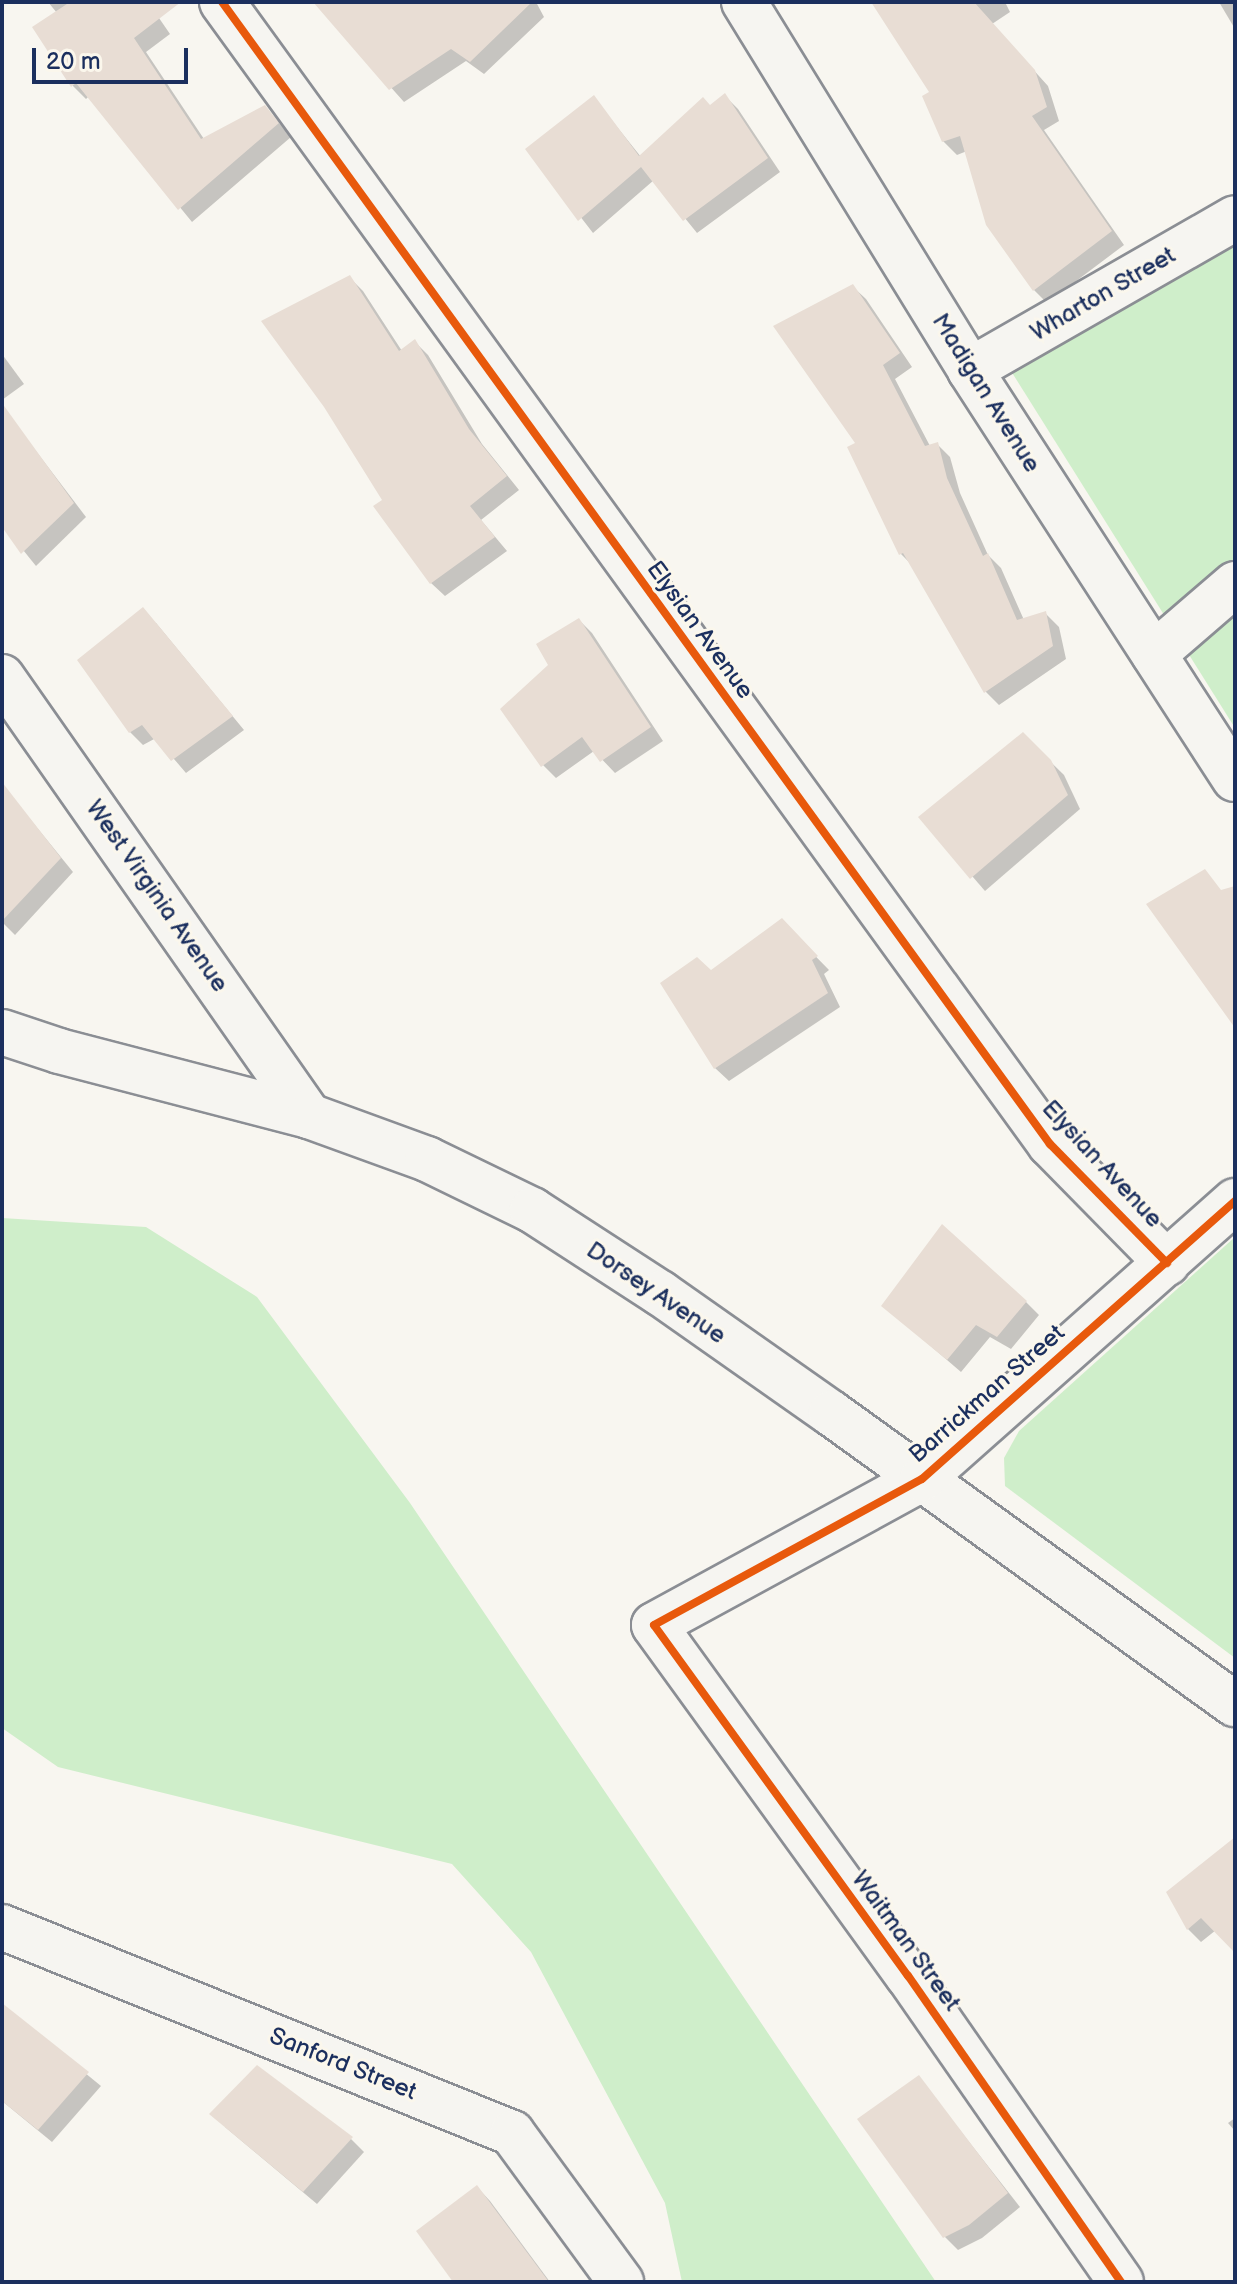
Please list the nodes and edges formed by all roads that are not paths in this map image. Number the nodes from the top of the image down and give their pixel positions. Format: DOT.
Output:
graph roads {
  1 [pos="222,2"];
  2 [pos="744,2"];
  3 [pos="1235,218"];
  4 [pos="970,370"];
  5 [pos="1235,584"];
  6 [pos="1154,654"];
  7 [pos="2,677"];
  8 [pos="1235,779"];
  9 [pos="2,1032"];
  10 [pos="309,1116"];
  11 [pos="1235,1201"];
  12 [pos="1167,1263"];
  13 [pos="922,1479"];
  14 [pos="654,1625"];
  15 [pos="1235,1704"];
  16 [pos="2,1927"];
  17 [pos="621,2282"];
  18 [pos="1121,2282"];
  1 -- 12 [label="street, Elysian Avenue"];
  2 -- 4 [label="street, Madigan Avenue"];
  3 -- 4 [label="street, Wharton Street"];
  4 -- 6 [label="street, Madigan Avenue"];
  5 -- 6 [label="street"];
  6 -- 8 [label="street, Madigan Avenue"];
  7 -- 10 [label="street, West Virginia Avenue"];
  9 -- 10 [label="street, Dorsey Avenue"];
  10 -- 13 [label="street, Dorsey Avenue"];
  11 -- 12 [label="street, Barrickman Street"];
  12 -- 13 [label="street, Barrickman Street"];
  13 -- 14 [label="street, Barrickman Street"];
  13 -- 15 [label="street, Dorsey Avenue"];
  14 -- 18 [label="street, Waitman Street"];
  16 -- 17 [label="street, Sanford Street"];
}
